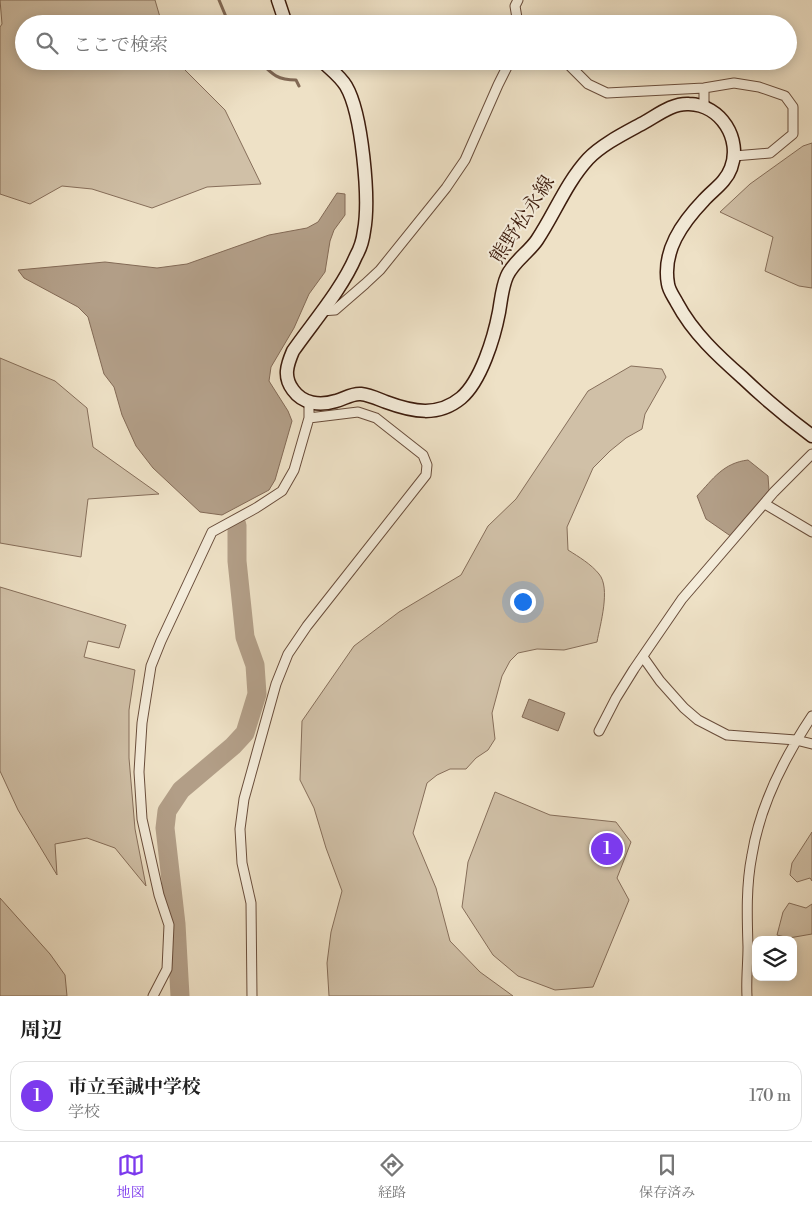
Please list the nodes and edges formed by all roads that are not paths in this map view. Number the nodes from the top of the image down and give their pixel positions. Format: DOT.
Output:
graph roads {
  1 [pos="278,0"];
  2 [pos="518,0"];
  3 [pos="283,15"];
  4 [pos="516,15"];
  5 [pos="331,70"];
  6 [pos="505,70"];
  7 [pos="574,70"];
  8 [pos="704,88"];
  9 [pos="704,107"];
  10 [pos="734,156"];
  11 [pos="320,312"];
  12 [pos="309,402"];
  13 [pos="309,418"];
  14 [pos="812,436"];
  15 [pos="812,454"];
  16 [pos="765,504"];
  17 [pos="812,532"];
  18 [pos="643,657"];
  19 [pos="812,716"];
  20 [pos="599,731"];
  21 [pos="796,740"];
  22 [pos="812,744"];
  23 [pos="153,996"];
  24 [pos="252,996"];
  25 [pos="747,996"];
  1 -- 3 [label="main road"];
  2 -- 4 [label="street"];
  5 -- 11 [label="main road"];
  6 -- 11 [label="street"];
  7 -- 8 [label="street"];
  8 -- 9 [label="street"];
  8 -- 10 [label="street"];
  9 -- 10 [label="main road"];
  9 -- 12 [label="main road, 熊野松永線"];
  10 -- 14 [label="main road"];
  11 -- 12 [label="main road"];
  12 -- 13 [label="street"];
  13 -- 23 [label="street"];
  13 -- 24 [label="street"];
  15 -- 16 [label="street"];
  16 -- 17 [label="street"];
  16 -- 18 [label="street"];
  18 -- 20 [label="street"];
  18 -- 21 [label="street"];
  19 -- 21 [label="street"];
  21 -- 22 [label="street"];
  21 -- 25 [label="street"];
}
